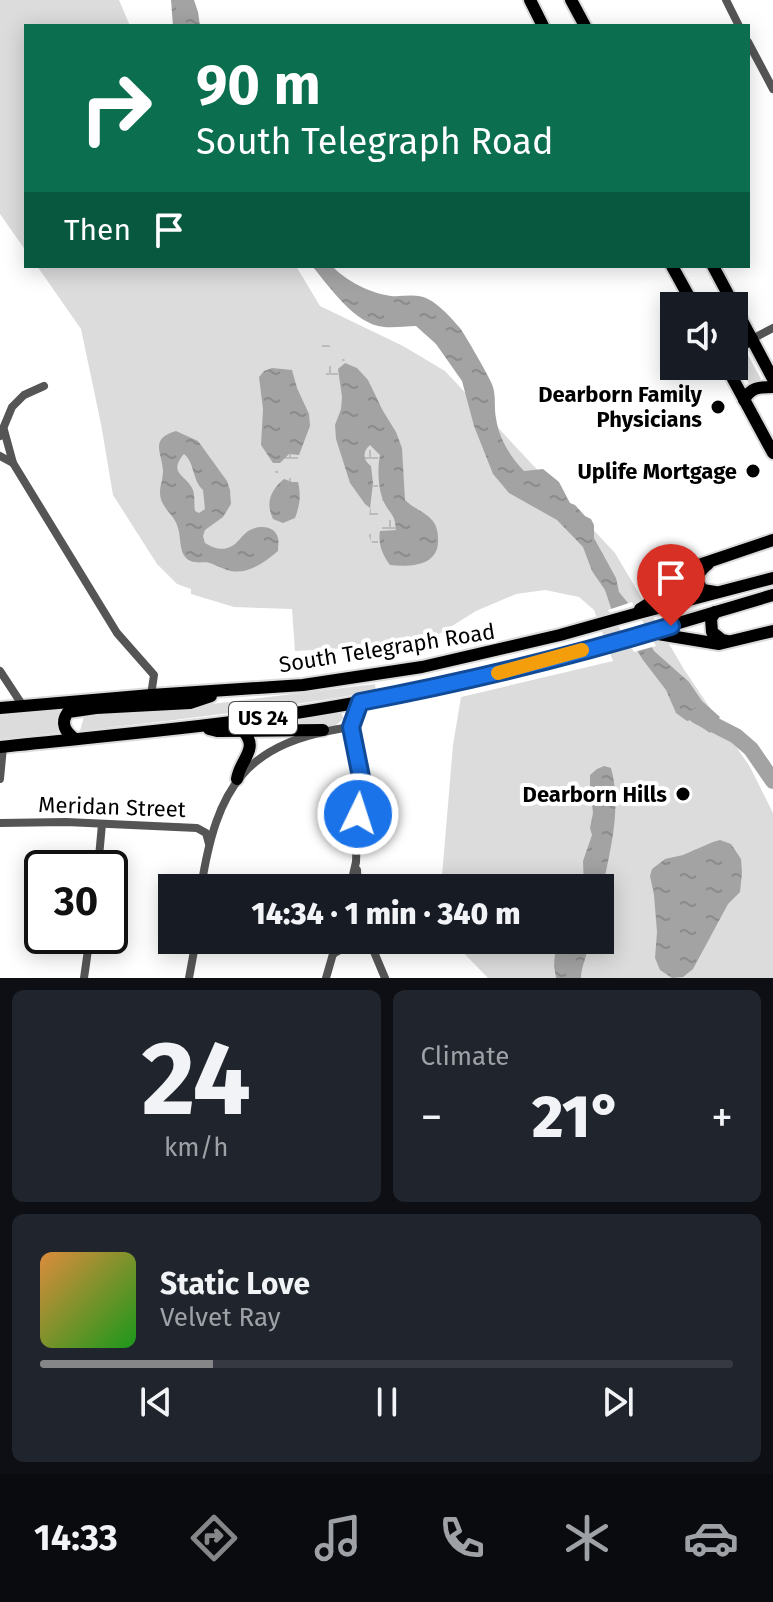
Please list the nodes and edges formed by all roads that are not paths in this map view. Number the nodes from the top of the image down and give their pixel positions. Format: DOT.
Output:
graph roads {
  1 [pos="530,0"];
  2 [pos="571,0"];
  3 [pos="726,0"];
  4 [pos="542,24"];
  5 [pos="584,24"];
  6 [pos="738,24"];
  7 [pos="750,46"];
  8 [pos="773,89"];
  9 [pos="673,268"];
  10 [pos="714,268"];
  11 [pos="686,292"];
  12 [pos="773,328"];
  13 [pos="752,339"];
  14 [pos="748,341"];
  15 [pos="773,379"];
  16 [pos="733,380"];
  17 [pos="44,386"];
  18 [pos="773,387"];
  19 [pos="744,400"];
  20 [pos="2,433"];
  21 [pos="773,453"];
  22 [pos="0,456"];
  23 [pos="13,463"];
  24 [pos="773,540"];
  25 [pos="711,562"];
  26 [pos="773,578"];
  27 [pos="715,592"];
  28 [pos="773,595"];
  29 [pos="715,612"];
  30 [pos="635,614"];
  31 [pos="773,631"];
  32 [pos="649,632"];
  33 [pos="731,642"];
  34 [pos="0,671"];
  35 [pos="234,690"];
  36 [pos="151,695"];
  37 [pos="360,702"];
  38 [pos="23,706"];
  39 [pos="0,708"];
  40 [pos="194,726"];
  41 [pos="351,727"];
  42 [pos="323,730"];
  43 [pos="243,731"];
  44 [pos="75,739"];
  45 [pos="2,747"];
  46 [pos="0,779"];
  47 [pos="237,779"];
  48 [pos="0,823"];
  49 [pos="102,824"];
  50 [pos="210,848"];
  51 [pos="100,850"];
  52 [pos="356,862"];
  53 [pos="204,874"];
  54 [pos="353,874"];
  55 [pos="357,874"];
  56 [pos="87,954"];
  57 [pos="193,954"];
  58 [pos="333,954"];
  59 [pos="375,954"];
  60 [pos="84,978"];
  61 [pos="189,978"];
  62 [pos="326,978"];
  63 [pos="385,978"];
  1 -- 4 [label="main road"];
  2 -- 5 [label="main road"];
  3 -- 6 [label="street"];
  7 -- 8 [label="street"];
  9 -- 11 [label="main road"];
  10 -- 13 [label="main road"];
  12 -- 13 [label="street"];
  13 -- 14 [label="main road"];
  13 -- 15 [label="main road"];
  16 -- 19 [label="main road"];
  17 -- 20 [label="street"];
  18 -- 19 [label="main road"];
  19 -- 21 [label="main road"];
  20 -- 23 [label="street"];
  22 -- 23 [label="street"];
  23 -- 36 [label="street"];
  24 -- 25 [label="main road"];
  25 -- 27 [label="main road"];
  25 -- 30 [label="main road"];
  26 -- 27 [label="main road, South Telegraph Road / US 24"];
  27 -- 30 [label="main road, South Telegraph Road / US 24"];
  28 -- 29 [label="main road, South Telegraph Road / US 24"];
  29 -- 32 [label="main road, South Telegraph Road / US 24"];
  29 -- 33 [label="main road"];
  30 -- 35 [label="main road, South Telegraph Road / US 24"];
  31 -- 33 [label="main road"];
  32 -- 33 [label="main road"];
  32 -- 37 [label="main road, South Telegraph Road / US 24"];
  34 -- 38 [label="street"];
  35 -- 36 [label="main road, South Telegraph Road / US 24"];
  35 -- 44 [label="main road"];
  36 -- 38 [label="main road, South Telegraph Road / US 24"];
  37 -- 40 [label="main road, South Telegraph Road / US 24"];
  37 -- 41 [label="main road"];
  38 -- 39 [label="main road, South Telegraph Road / US 24"];
  40 -- 43 [label="main road"];
  40 -- 44 [label="main road, South Telegraph Road / US 24"];
  41 -- 42 [label="street"];
  41 -- 52 [label="street"];
  42 -- 43 [label="main road"];
  42 -- 47 [label="street"];
  43 -- 47 [label="main road"];
  44 -- 45 [label="main road, South Telegraph Road / US 24"];
  45 -- 46 [label="street"];
  47 -- 50 [label="street"];
  48 -- 49 [label="street, Meridan Street"];
  49 -- 50 [label="street, Meridan Street"];
  49 -- 51 [label="street"];
  50 -- 53 [label="street"];
  52 -- 54 [label="street"];
  52 -- 55 [label="street"];
  56 -- 60 [label="street"];
  57 -- 61 [label="street"];
  58 -- 62 [label="street"];
  59 -- 63 [label="street"];
}
